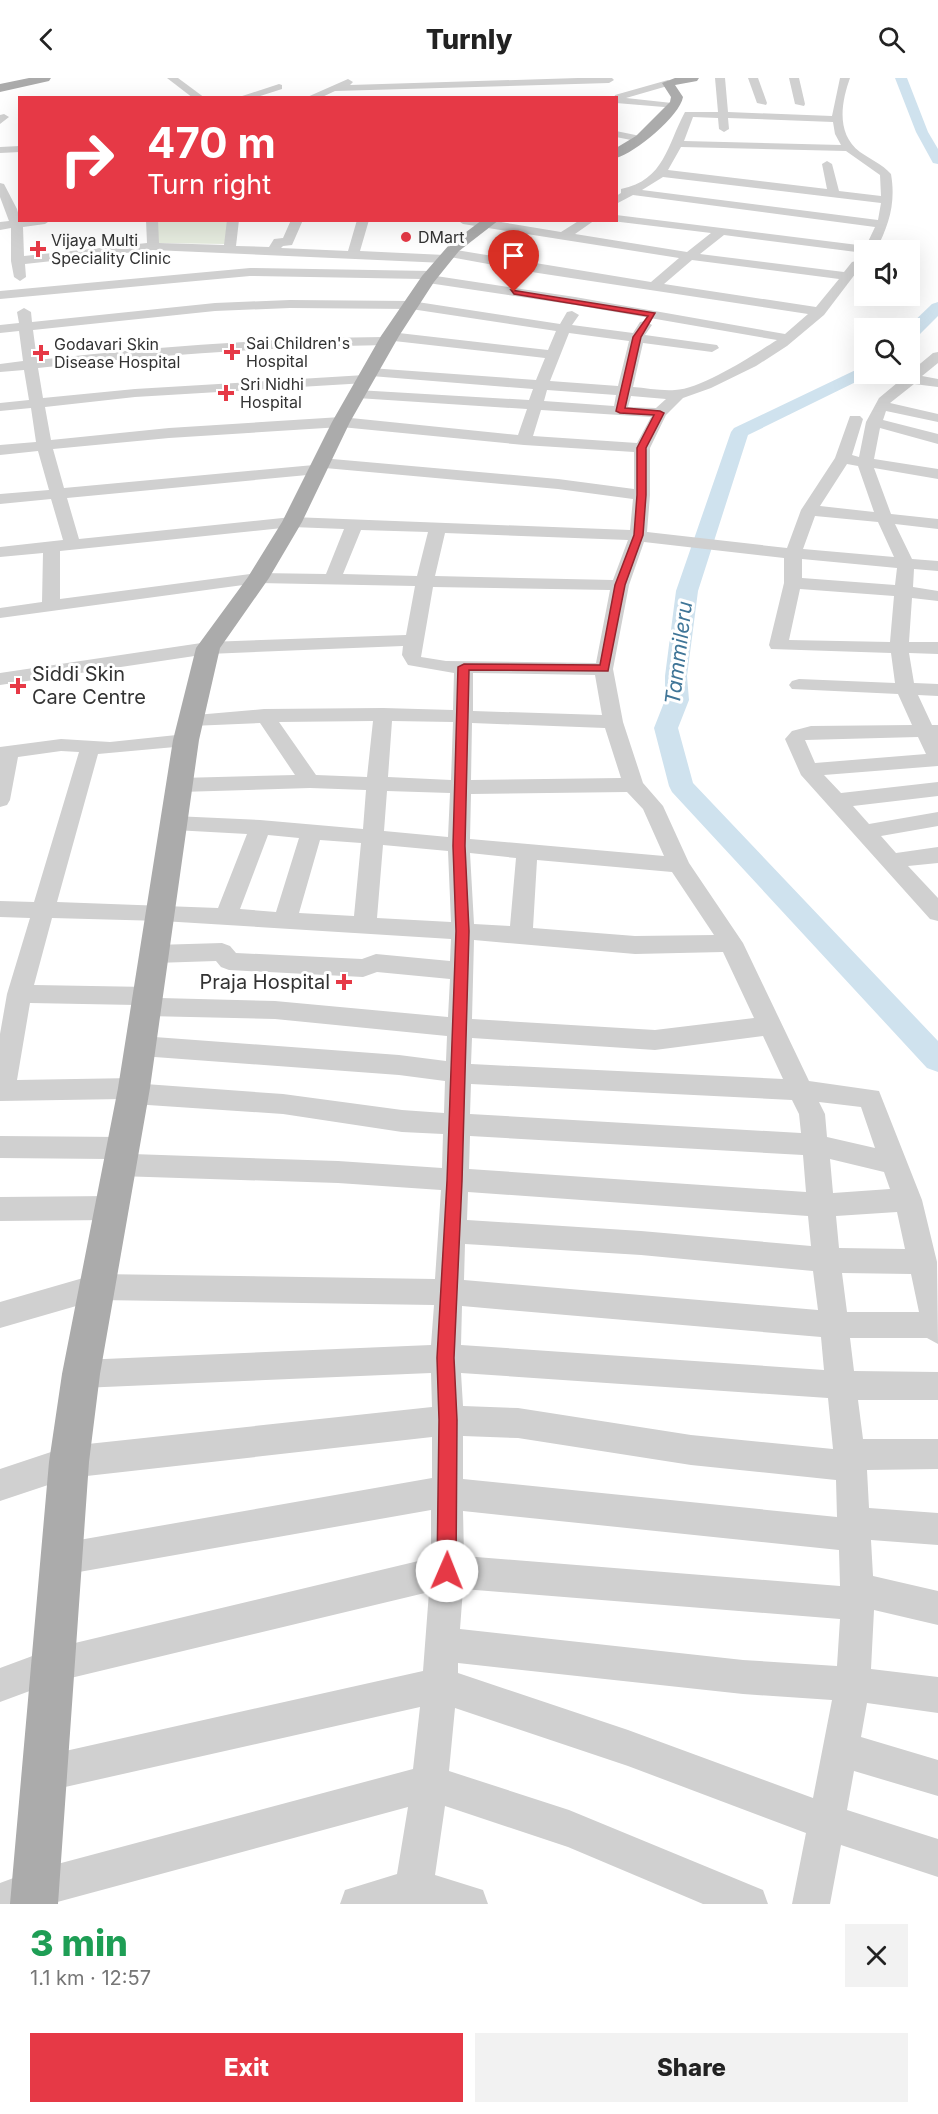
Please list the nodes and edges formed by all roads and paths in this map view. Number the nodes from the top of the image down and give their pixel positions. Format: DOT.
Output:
graph roads {
  1 [pos="35,78"];
  2 [pos="45,78"];
  3 [pos="172,78"];
  4 [pos="178,78"];
  5 [pos="358,78"];
  6 [pos="693,78"];
  7 [pos="720,78"];
  8 [pos="753,78"];
  9 [pos="794,78"];
  10 [pos="845,78"];
  11 [pos="609,79"];
  12 [pos="460,82"];
  13 [pos="669,83"];
  14 [pos="0,87"];
  15 [pos="279,87"];
  16 [pos="334,88"];
  17 [pos="197,96"];
  18 [pos="248,96"];
  19 [pos="315,96"];
  20 [pos="614,96"];
  21 [pos="618,97"];
  22 [pos="618,98"];
  23 [pos="762,103"];
  24 [pos="800,104"];
  25 [pos="672,106"];
  26 [pos="723,116"];
  27 [pos="838,119"];
  28 [pos="724,129"];
  29 [pos="735,130"];
  30 [pos="618,134"];
  31 [pos="641,139"];
  32 [pos="678,144"];
  33 [pos="774,146"];
  34 [pos="849,148"];
  35 [pos="18,149"];
  36 [pos="726,149"];
  37 [pos="0,150"];
  38 [pos="618,153"];
  39 [pos="873,165"];
  40 [pos="661,173"];
  41 [pos="3,182"];
  42 [pos="777,187"];
  43 [pos="618,190"];
  44 [pos="632,192"];
  45 [pos="834,194"];
  46 [pos="18,197"];
  47 [pos="7,198"];
  48 [pos="618,200"];
  49 [pos="887,200"];
  50 [pos="618,218"];
  51 [pos="736,220"];
  52 [pos="30,222"];
  53 [pos="152,222"];
  54 [pos="233,222"];
  55 [pos="296,222"];
  56 [pos="362,222"];
  57 [pos="489,222"];
  58 [pos="586,222"];
  59 [pos="882,224"];
  60 [pos="8,225"];
  61 [pos="556,239"];
  62 [pos="874,240"];
  63 [pos="288,242"];
  64 [pos="153,246"];
  65 [pos="629,247"];
  66 [pos="854,247"];
  67 [pos="230,249"];
  68 [pos="354,249"];
  69 [pos="274,251"];
  70 [pos="447,256"];
  71 [pos="689,256"];
  72 [pos="0,260"];
  73 [pos="17,260"];
  74 [pos="854,269"];
  75 [pos="848,276"];
  76 [pos="429,277"];
  77 [pos="602,278"];
  78 [pos="654,287"];
  79 [pos="671,290"];
  80 [pos="23,293"];
  81 [pos="0,295"];
  82 [pos="580,302"];
  83 [pos="411,304"];
  84 [pos="819,312"];
  85 [pos="653,314"];
  86 [pos="24,326"];
  87 [pos="564,327"];
  88 [pos="0,329"];
  89 [pos="637,337"];
  90 [pos="388,338"];
  91 [pos="787,338"];
  92 [pos="712,348"];
  93 [pos="555,354"];
  94 [pos="936,359"];
  95 [pos="30,364"];
  96 [pos="0,368"];
  97 [pos="920,372"];
  98 [pos="920,380"];
  99 [pos="364,381"];
  100 [pos="938,383"];
  101 [pos="542,384"];
  102 [pos="906,384"];
  103 [pos="623,391"];
  104 [pos="678,395"];
  105 [pos="36,403"];
  106 [pos="534,405"];
  107 [pos="882,406"];
  108 [pos="0,407"];
  109 [pos="620,411"];
  110 [pos="660,413"];
  111 [pos="470,417"];
  112 [pos="855,418"];
  113 [pos="938,418"];
  114 [pos="341,422"];
  115 [pos="874,422"];
  116 [pos="938,439"];
  117 [pos="524,441"];
  118 [pos="45,447"];
  119 [pos="642,448"];
  120 [pos="0,450"];
  121 [pos="843,458"];
  122 [pos="865,464"];
  123 [pos="319,466"];
  124 [pos="938,474"];
  125 [pos="57,493"];
  126 [pos="642,495"];
  127 [pos="0,499"];
  128 [pos="809,510"];
  129 [pos="884,518"];
  130 [pos="292,522"];
  131 [pos="938,524"];
  132 [pos="354,525"];
  133 [pos="438,527"];
  134 [pos="646,537"];
  135 [pos="72,544"];
  136 [pos="52,545"];
  137 [pos="0,552"];
  138 [pos="794,554"];
  139 [pos="906,563"];
  140 [pos="938,566"];
  141 [pos="258,578"];
  142 [pos="332,580"];
  143 [pos="424,580"];
  144 [pos="793,583"];
  145 [pos="620,585"];
  146 [pos="902,591"];
  147 [pos="938,596"];
  148 [pos="51,606"];
  149 [pos="0,614"];
  150 [pos="414,640"];
  151 [pos="899,647"];
  152 [pos="208,648"];
  153 [pos="938,648"];
  154 [pos="464,667"];
  155 [pos="604,669"];
  156 [pos="0,679"];
  157 [pos="799,685"];
  158 [pos="938,690"];
  159 [pos="906,691"];
  160 [pos="383,714"];
  161 [pos="264,715"];
  162 [pos="462,716"];
  163 [pos="613,722"];
  164 [pos="188,730"];
  165 [pos="931,731"];
  166 [pos="90,748"];
  167 [pos="4,753"];
  168 [pos="938,758"];
  169 [pos="808,770"];
  170 [pos="310,780"];
  171 [pos="180,785"];
  172 [pos="377,785"];
  173 [pos="633,785"];
  174 [pos="461,787"];
  175 [pos="938,789"];
  176 [pos="0,800"];
  177 [pos="836,801"];
  178 [pos="938,819"];
  179 [pos="174,823"];
  180 [pos="260,827"];
  181 [pos="312,832"];
  182 [pos="864,832"];
  183 [pos="374,838"];
  184 [pos="459,846"];
  185 [pos="527,852"];
  186 [pos="938,855"];
  187 [pos="890,861"];
  188 [pos="679,865"];
  189 [pos="930,895"];
  190 [pos="0,909"];
  191 [pos="44,910"];
  192 [pos="162,913"];
  193 [pos="938,913"];
  194 [pos="226,917"];
  195 [pos="285,921"];
  196 [pos="365,926"];
  197 [pos="463,931"];
  198 [pos="521,936"];
  199 [pos="731,943"];
  200 [pos="155,954"];
  201 [pos="460,971"];
  202 [pos="19,994"];
  203 [pos="148,1001"];
  204 [pos="769,1026"];
  205 [pos="460,1028"];
  206 [pos="141,1046"];
  207 [pos="459,1073"];
  208 [pos="801,1090"];
  209 [pos="2,1091"];
  210 [pos="133,1091"];
  211 [pos="457,1124"];
  212 [pos="815,1145"];
  213 [pos="0,1147"];
  214 [pos="120,1156"];
  215 [pos="894,1163"];
  216 [pos="455,1181"];
  217 [pos="908,1200"];
  218 [pos="821,1204"];
  219 [pos="111,1208"];
  220 [pos="0,1209"];
  221 [pos="452,1231"];
  222 [pos="826,1260"];
  223 [pos="923,1262"];
  224 [pos="97,1287"];
  225 [pos="448,1292"];
  226 [pos="0,1315"];
  227 [pos="834,1324"];
  228 [pos="937,1325"];
  229 [pos="938,1330"];
  230 [pos="0,1332"];
  231 [pos="445,1358"];
  232 [pos="81,1374"];
  233 [pos="841,1385"];
  234 [pos="938,1386"];
  235 [pos="448,1420"];
  236 [pos="938,1454"];
  237 [pos="851,1460"];
  238 [pos="69,1462"];
  239 [pos="0,1485"];
  240 [pos="448,1494"];
  241 [pos="938,1528"];
  242 [pos="854,1529"];
  243 [pos="62,1559"];
  244 [pos="447,1571"];
  245 [pos="858,1597"];
  246 [pos="938,1608"];
  247 [pos="442,1644"];
  248 [pos="54,1665"];
  249 [pos="853,1684"];
  250 [pos="0,1685"];
  251 [pos="440,1685"];
  252 [pos="938,1695"];
  253 [pos="840,1749"];
  254 [pos="43,1774"];
  255 [pos="938,1778"];
  256 [pos="430,1783"];
  257 [pos="827,1822"];
  258 [pos="938,1858"];
  259 [pos="34,1896"];
  260 [pos="412,1896"];
  261 [pos="0,1902"];
  262 [pos="359,1904"];
  263 [pos="469,1904"];
  264 [pos="749,1904"];
  265 [pos="811,1904"];
  1 -- 14 [label="main road"];
  2 -- 14 [label="main road"];
  3 -- 4 [label="street"];
  3 -- 17 [label="street"];
  5 -- 16 [label="street"];
  6 -- 13 [label="main road"];
  7 -- 26 [label="street"];
  8 -- 23 [label="street"];
  9 -- 24 [label="street"];
  10 -- 27 [label="street"];
  11 -- 12 [label="street"];
  11 -- 20 [label="street"];
  12 -- 16 [label="street"];
  13 -- 21 [label="street"];
  13 -- 25 [label="main road"];
  15 -- 18 [label="street"];
  16 -- 19 [label="street"];
  22 -- 25 [label="street"];
  25 -- 31 [label="main road"];
  26 -- 27 [label="street"];
  26 -- 28 [label="street"];
  26 -- 32 [label="street"];
  27 -- 34 [label="street"];
  28 -- 29 [label="street"];
  28 -- 36 [label="street"];
  30 -- 31 [label="street"];
  31 -- 38 [label="main road"];
  32 -- 36 [label="street"];
  32 -- 40 [label="street"];
  33 -- 34 [label="street"];
  33 -- 36 [label="street"];
  33 -- 42 [label="street"];
  34 -- 39 [label="street"];
  35 -- 37 [label="street"];
  39 -- 45 [label="street"];
  39 -- 49 [label="street"];
  40 -- 42 [label="street"];
  40 -- 44 [label="street"];
  41 -- 47 [label="street"];
  42 -- 45 [label="street"];
  42 -- 51 [label="street"];
  43 -- 44 [label="street"];
  44 -- 48 [label="street"];
  44 -- 51 [label="street"];
  45 -- 49 [label="street"];
  46 -- 47 [label="street"];
  47 -- 60 [label="street"];
  49 -- 59 [label="street"];
  50 -- 51 [label="street"];
  51 -- 59 [label="street"];
  51 -- 66 [label="street"];
  51 -- 71 [label="street"];
  52 -- 60 [label="street"];
  53 -- 64 [label="street"];
  54 -- 67 [label="street"];
  55 -- 63 [label="street"];
  56 -- 68 [label="street"];
  57 -- 61 [label="street"];
  57 -- 70 [label="main road"];
  58 -- 61 [label="street"];
  59 -- 62 [label="street"];
  60 -- 73 [label="street"];
  61 -- 65 [label="street"];
  63 -- 68 [label="street"];
  63 -- 69 [label="street"];
  64 -- 67 [label="street"];
  64 -- 73 [label="street"];
  65 -- 71 [label="street"];
  65 -- 77 [label="street"];
  67 -- 69 [label="street"];
  68 -- 69 [label="street"];
  68 -- 70 [label="street"];
  70 -- 76 [label="main road"];
  70 -- 77 [label="street"];
  71 -- 75 [label="street"];
  71 -- 78 [label="street"];
  72 -- 73 [label="street"];
  73 -- 80 [label="street"];
  74 -- 75 [label="street"];
  75 -- 84 [label="street"];
  76 -- 80 [label="street"];
  76 -- 82 [label="street"];
  76 -- 83 [label="main road"];
  77 -- 78 [label="street"];
  77 -- 82 [label="street"];
  78 -- 79 [label="street"];
  79 -- 84 [label="street"];
  79 -- 85 [label="street"];
  80 -- 81 [label="street"];
  80 -- 86 [label="street"];
  82 -- 85 [label="street"];
  82 -- 87 [label="street"];
  83 -- 86 [label="street"];
  83 -- 87 [label="street"];
  83 -- 90 [label="main road"];
  84 -- 91 [label="street"];
  85 -- 89 [label="street"];
  85 -- 91 [label="street"];
  86 -- 88 [label="street"];
  86 -- 95 [label="street"];
  87 -- 89 [label="street"];
  87 -- 93 [label="street"];
  89 -- 92 [label="street"];
  89 -- 103 [label="street"];
  90 -- 93 [label="street"];
  90 -- 95 [label="street"];
  90 -- 99 [label="main road"];
  91 -- 104 [label="street"];
  93 -- 101 [label="street"];
  94 -- 97 [label="street"];
  95 -- 96 [label="street"];
  95 -- 105 [label="street"];
  98 -- 100 [label="street"];
  99 -- 101 [label="street"];
  99 -- 105 [label="street"];
  99 -- 111 [label="street"];
  99 -- 114 [label="main road"];
  101 -- 103 [label="street"];
  101 -- 106 [label="street"];
  102 -- 107 [label="street"];
  103 -- 104 [label="street"];
  103 -- 109 [label="street"];
  104 -- 110 [label="street"];
  105 -- 108 [label="street"];
  105 -- 118 [label="street"];
  106 -- 109 [label="street"];
  106 -- 111 [label="street"];
  106 -- 117 [label="street"];
  107 -- 113 [label="street"];
  107 -- 115 [label="street"];
  109 -- 110 [label="street"];
  110 -- 119 [label="street"];
  111 -- 114 [label="street"];
  111 -- 117 [label="street"];
  112 -- 121 [label="street"];
  114 -- 118 [label="street"];
  114 -- 123 [label="main road"];
  115 -- 116 [label="street"];
  115 -- 122 [label="street"];
  117 -- 119 [label="street"];
  118 -- 120 [label="street"];
  118 -- 125 [label="street"];
  119 -- 126 [label="street"];
  121 -- 122 [label="street"];
  121 -- 128 [label="street"];
  122 -- 124 [label="street"];
  122 -- 129 [label="street"];
  123 -- 125 [label="street"];
  123 -- 126 [label="street"];
  123 -- 130 [label="main road"];
  125 -- 127 [label="street"];
  125 -- 135 [label="street"];
  126 -- 134 [label="street"];
  128 -- 129 [label="street"];
  128 -- 138 [label="street"];
  129 -- 131 [label="street"];
  129 -- 139 [label="street"];
  130 -- 132 [label="street"];
  130 -- 135 [label="street"];
  130 -- 141 [label="main road"];
  132 -- 133 [label="street"];
  132 -- 142 [label="street"];
  133 -- 134 [label="street"];
  133 -- 143 [label="street"];
  134 -- 138 [label="street"];
  134 -- 145 [label="street"];
  135 -- 136 [label="street"];
  136 -- 137 [label="street"];
  136 -- 148 [label="street"];
  138 -- 139 [label="street"];
  138 -- 144 [label="street"];
  139 -- 140 [label="street"];
  139 -- 146 [label="street"];
  141 -- 142 [label="street"];
  141 -- 148 [label="street"];
  141 -- 152 [label="main road"];
  142 -- 143 [label="street"];
  143 -- 145 [label="street"];
  143 -- 150 [label="street"];
  144 -- 146 [label="street"];
  144 -- 151 [label="street"];
  145 -- 155 [label="street"];
  146 -- 147 [label="street"];
  146 -- 151 [label="street"];
  148 -- 149 [label="street"];
  150 -- 152 [label="street"];
  150 -- 154 [label="street"];
  151 -- 153 [label="street"];
  151 -- 159 [label="street"];
  152 -- 156 [label="street"];
  152 -- 164 [label="main road"];
  154 -- 155 [label="street"];
  154 -- 162 [label="street"];
  155 -- 163 [label="street"];
  157 -- 159 [label="street"];
  158 -- 159 [label="street"];
  159 -- 165 [label="street"];
  160 -- 161 [label="street"];
  160 -- 162 [label="street"];
  160 -- 172 [label="street"];
  161 -- 164 [label="street"];
  161 -- 170 [label="street"];
  162 -- 163 [label="street"];
  162 -- 174 [label="street"];
  163 -- 173 [label="street"];
  164 -- 166 [label="street"];
  164 -- 171 [label="main road"];
  165 -- 168 [label="street"];
  165 -- 169 [label="street"];
  166 -- 167 [label="street"];
  166 -- 191 [label="street"];
  167 -- 176 [label="street"];
  168 -- 169 [label="street"];
  169 -- 177 [label="street"];
  170 -- 171 [label="street"];
  170 -- 172 [label="street"];
  171 -- 179 [label="main road"];
  172 -- 174 [label="street"];
  172 -- 183 [label="street"];
  173 -- 174 [label="street"];
  173 -- 188 [label="street"];
  174 -- 184 [label="street"];
  175 -- 177 [label="street"];
  177 -- 182 [label="street"];
  178 -- 182 [label="street"];
  179 -- 180 [label="street"];
  179 -- 192 [label="main road"];
  180 -- 181 [label="street"];
  180 -- 194 [label="street"];
  181 -- 183 [label="street"];
  181 -- 195 [label="street"];
  182 -- 187 [label="street"];
  183 -- 184 [label="street"];
  183 -- 196 [label="street"];
  184 -- 185 [label="street"];
  184 -- 197 [label="street"];
  185 -- 188 [label="street"];
  185 -- 198 [label="street"];
  186 -- 187 [label="street"];
  187 -- 189 [label="street"];
  188 -- 199 [label="street"];
  189 -- 193 [label="street"];
  190 -- 191 [label="street"];
  191 -- 192 [label="street"];
  191 -- 202 [label="street"];
  192 -- 194 [label="street"];
  192 -- 200 [label="main road"];
  194 -- 195 [label="street"];
  195 -- 196 [label="street"];
  196 -- 197 [label="street"];
  197 -- 198 [label="street"];
  197 -- 201 [label="street"];
  198 -- 199 [label="street"];
  199 -- 204 [label="street"];
  200 -- 201 [label="street"];
  200 -- 203 [label="main road"];
  201 -- 205 [label="street"];
  202 -- 203 [label="street"];
  202 -- 209 [label="street"];
  203 -- 205 [label="street"];
  203 -- 206 [label="main road"];
  204 -- 205 [label="street"];
  204 -- 208 [label="street"];
  205 -- 207 [label="street"];
  206 -- 207 [label="street"];
  206 -- 210 [label="main road"];
  207 -- 208 [label="street"];
  207 -- 211 [label="street"];
  208 -- 212 [label="street"];
  208 -- 215 [label="street"];
  209 -- 210 [label="street"];
  210 -- 211 [label="street"];
  210 -- 214 [label="main road"];
  211 -- 212 [label="street"];
  211 -- 216 [label="street"];
  212 -- 215 [label="street"];
  212 -- 218 [label="street"];
  213 -- 214 [label="street"];
  214 -- 216 [label="street"];
  214 -- 219 [label="main road"];
  215 -- 217 [label="street"];
  216 -- 218 [label="street"];
  216 -- 221 [label="street"];
  217 -- 218 [label="street"];
  217 -- 223 [label="street"];
  218 -- 222 [label="street"];
  219 -- 220 [label="street"];
  219 -- 224 [label="main road"];
  221 -- 222 [label="street"];
  221 -- 225 [label="street"];
  222 -- 223 [label="street"];
  222 -- 227 [label="street"];
  223 -- 228 [label="street"];
  224 -- 225 [label="street"];
  224 -- 226 [label="street"];
  224 -- 232 [label="main road"];
  225 -- 227 [label="street"];
  225 -- 231 [label="street"];
  226 -- 230 [label="street"];
  227 -- 228 [label="street"];
  227 -- 233 [label="street"];
  228 -- 229 [label="street"];
  231 -- 232 [label="street"];
  231 -- 233 [label="street"];
  231 -- 235 [label="street"];
  232 -- 238 [label="main road"];
  233 -- 234 [label="street"];
  233 -- 237 [label="street"];
  235 -- 237 [label="street"];
  235 -- 238 [label="street"];
  235 -- 240 [label="street"];
  236 -- 237 [label="street"];
  237 -- 242 [label="street"];
  238 -- 239 [label="street"];
  238 -- 243 [label="main road"];
  240 -- 242 [label="street"];
  240 -- 243 [label="street"];
  240 -- 244 [label="street"];
  241 -- 242 [label="street"];
  242 -- 245 [label="street"];
  243 -- 248 [label="main road"];
  244 -- 245 [label="street"];
  244 -- 247 [label="street"];
  244 -- 248 [label="street"];
  245 -- 246 [label="street"];
  245 -- 249 [label="street"];
  247 -- 249 [label="street"];
  247 -- 251 [label="street"];
  248 -- 250 [label="street"];
  248 -- 254 [label="main road"];
  249 -- 252 [label="street"];
  249 -- 253 [label="street"];
  251 -- 254 [label="street"];
  251 -- 256 [label="street"];
  251 -- 257 [label="street"];
  253 -- 255 [label="street"];
  253 -- 257 [label="street"];
  254 -- 259 [label="main road"];
  256 -- 259 [label="street"];
  256 -- 260 [label="street"];
  256 -- 264 [label="street"];
  257 -- 258 [label="street"];
  257 -- 265 [label="street"];
  259 -- 261 [label="street"];
  260 -- 262 [label="street"];
  260 -- 263 [label="street"];
}
